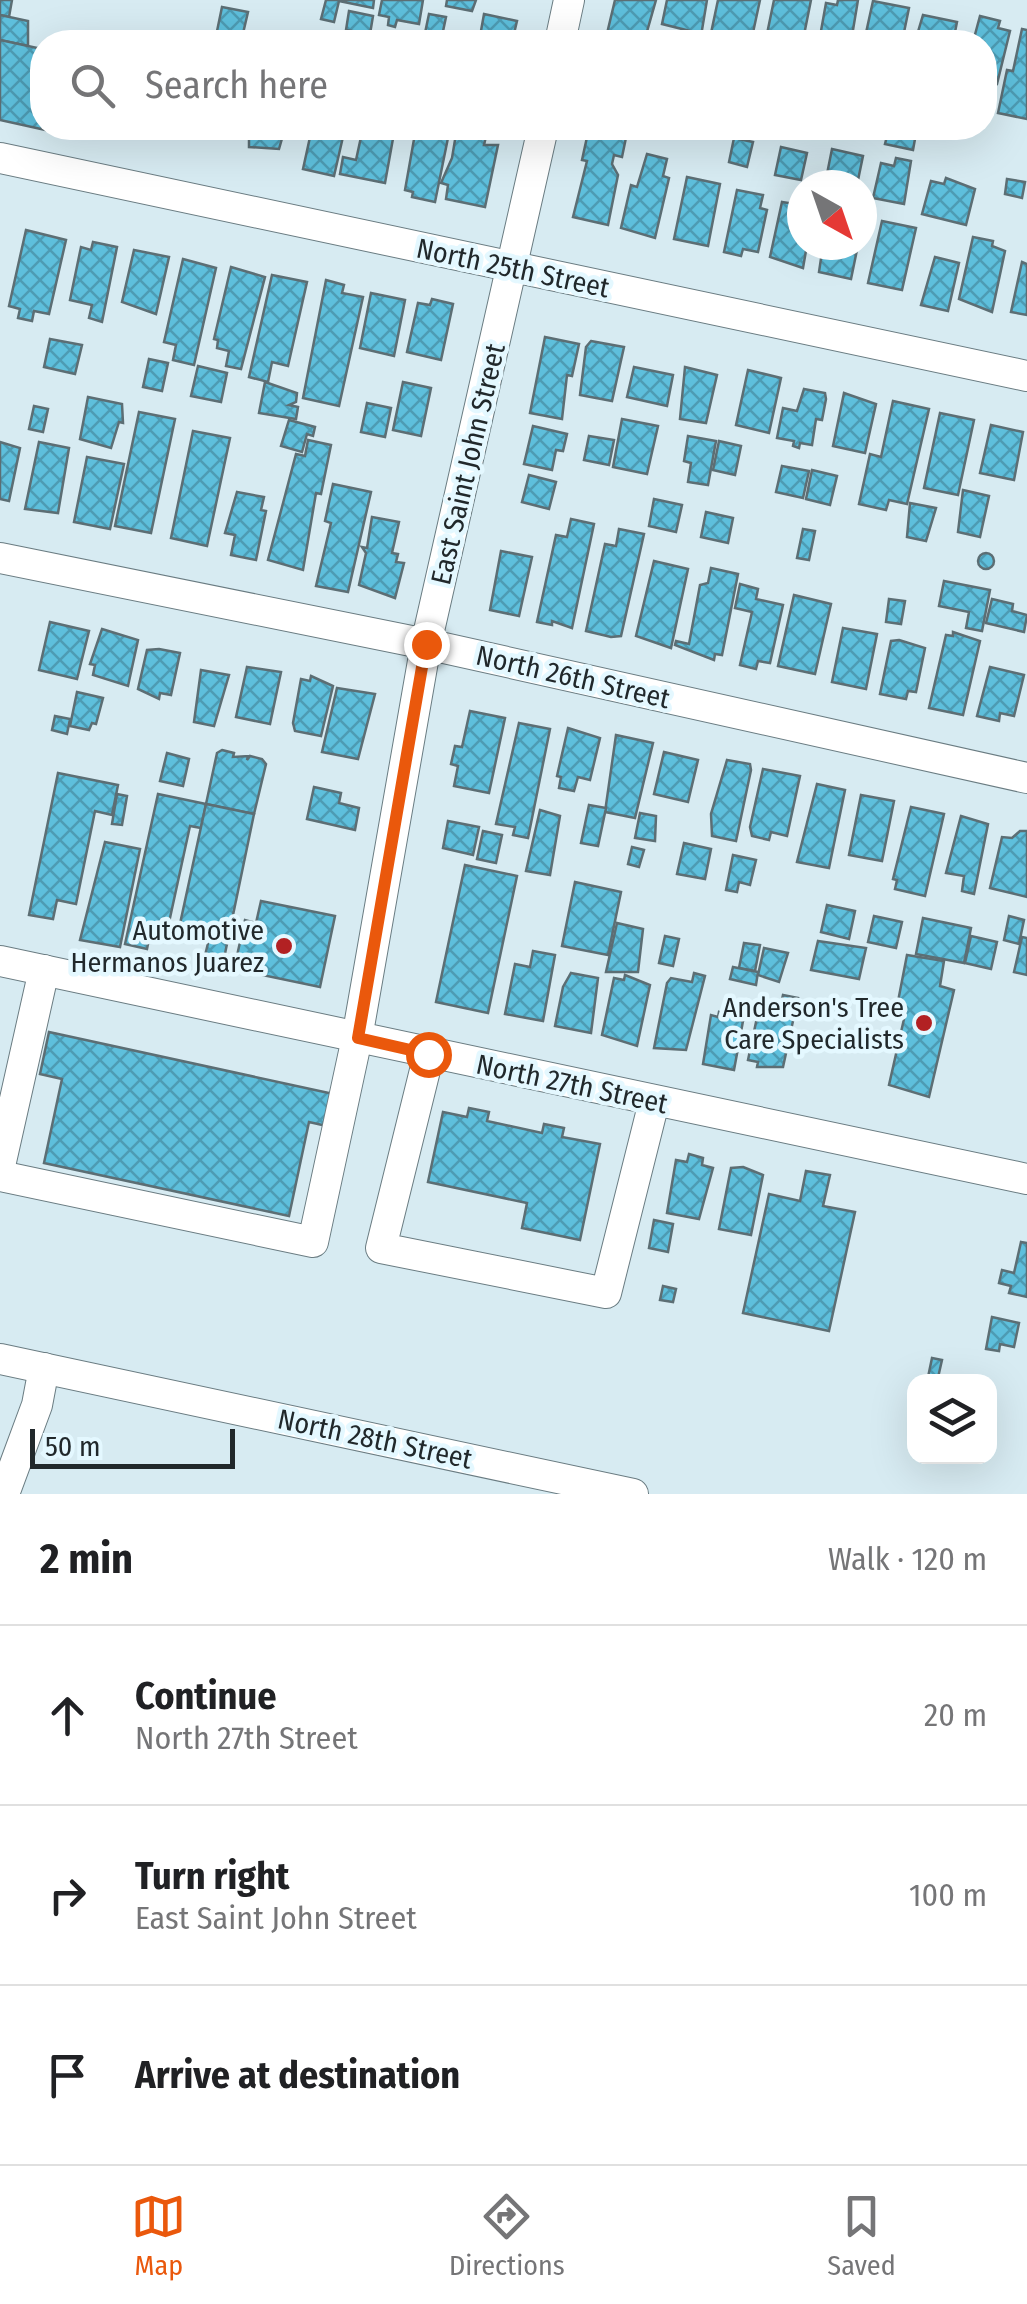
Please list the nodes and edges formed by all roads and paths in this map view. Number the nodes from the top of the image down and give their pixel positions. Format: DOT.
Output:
graph roads {
  1 [pos="569,0"];
  2 [pos="563,30"];
  3 [pos="541,140"];
  4 [pos="0,158"];
  5 [pos="514,268"];
  6 [pos="1027,376"];
  7 [pos="0,558"];
  8 [pos="426,644"];
  9 [pos="1027,778"];
  10 [pos="0,961"];
  11 [pos="44,970"];
  12 [pos="358,1038"];
  13 [pos="428,1054"];
  14 [pos="654,1102"];
  15 [pos="0,1166"];
  16 [pos="0,1176"];
  17 [pos="1027,1179"];
  18 [pos="0,1359"];
  19 [pos="44,1368"];
  20 [pos="529,1483"];
  21 [pos="4,1494"];
  22 [pos="633,1494"];
  1 -- 2 [label="street"];
  3 -- 5 [label="street, East Saint John Street"];
  4 -- 5 [label="street, North 25th Street"];
  5 -- 6 [label="street, North 25th Street"];
  5 -- 8 [label="street, East Saint John Street"];
  7 -- 8 [label="street, North 26th Street"];
  8 -- 9 [label="street, North 26th Street"];
  8 -- 12 [label="street, East Saint John Street"];
  10 -- 11 [label="street, North 27th Street"];
  11 -- 12 [label="street, North 27th Street"];
  11 -- 15 [label="street"];
  12 -- 13 [label="street, North 27th Street"];
  12 -- 16 [label="street, East Saint John Street"];
  13 -- 14 [label="street, North 27th Street"];
  13 -- 14 [label="street"];
  14 -- 17 [label="street, North 27th Street"];
  18 -- 19 [label="street, North 28th Street"];
  19 -- 20 [label="street, North 28th Street"];
  19 -- 21 [label="street"];
  20 -- 22 [label="street, North 28th Street"];
}
